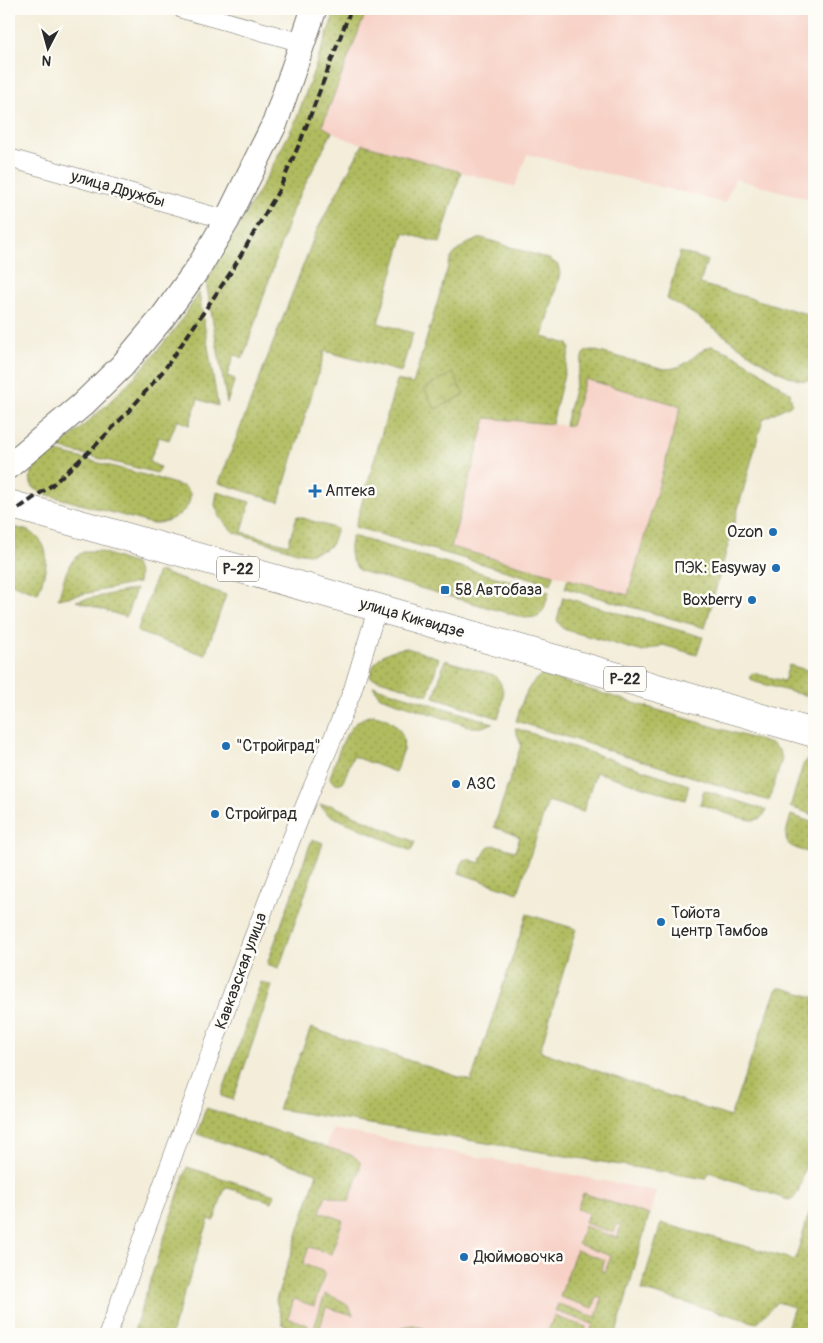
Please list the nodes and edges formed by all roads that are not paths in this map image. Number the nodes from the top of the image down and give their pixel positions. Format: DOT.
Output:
graph roads {
  1 [pos="182,9"];
  2 [pos="314,9"];
  3 [pos="303,43"];
  4 [pos="9,158"];
  5 [pos="227,220"];
  6 [pos="9,466"];
  7 [pos="9,504"];
  8 [pos="378,609"];
  9 [pos="814,734"];
  10 [pos="108,1334"];
  1 -- 3 [label="street"];
  2 -- 3 [label="street"];
  3 -- 5 [label="street"];
  4 -- 5 [label="street, улица Дружбы"];
  5 -- 6 [label="street"];
  7 -- 8 [label="main road, улица Киквидзе / Р-22"];
  8 -- 9 [label="main road, улица Киквидзе / Р-22"];
  8 -- 10 [label="street, Кавказская улица"];
}
